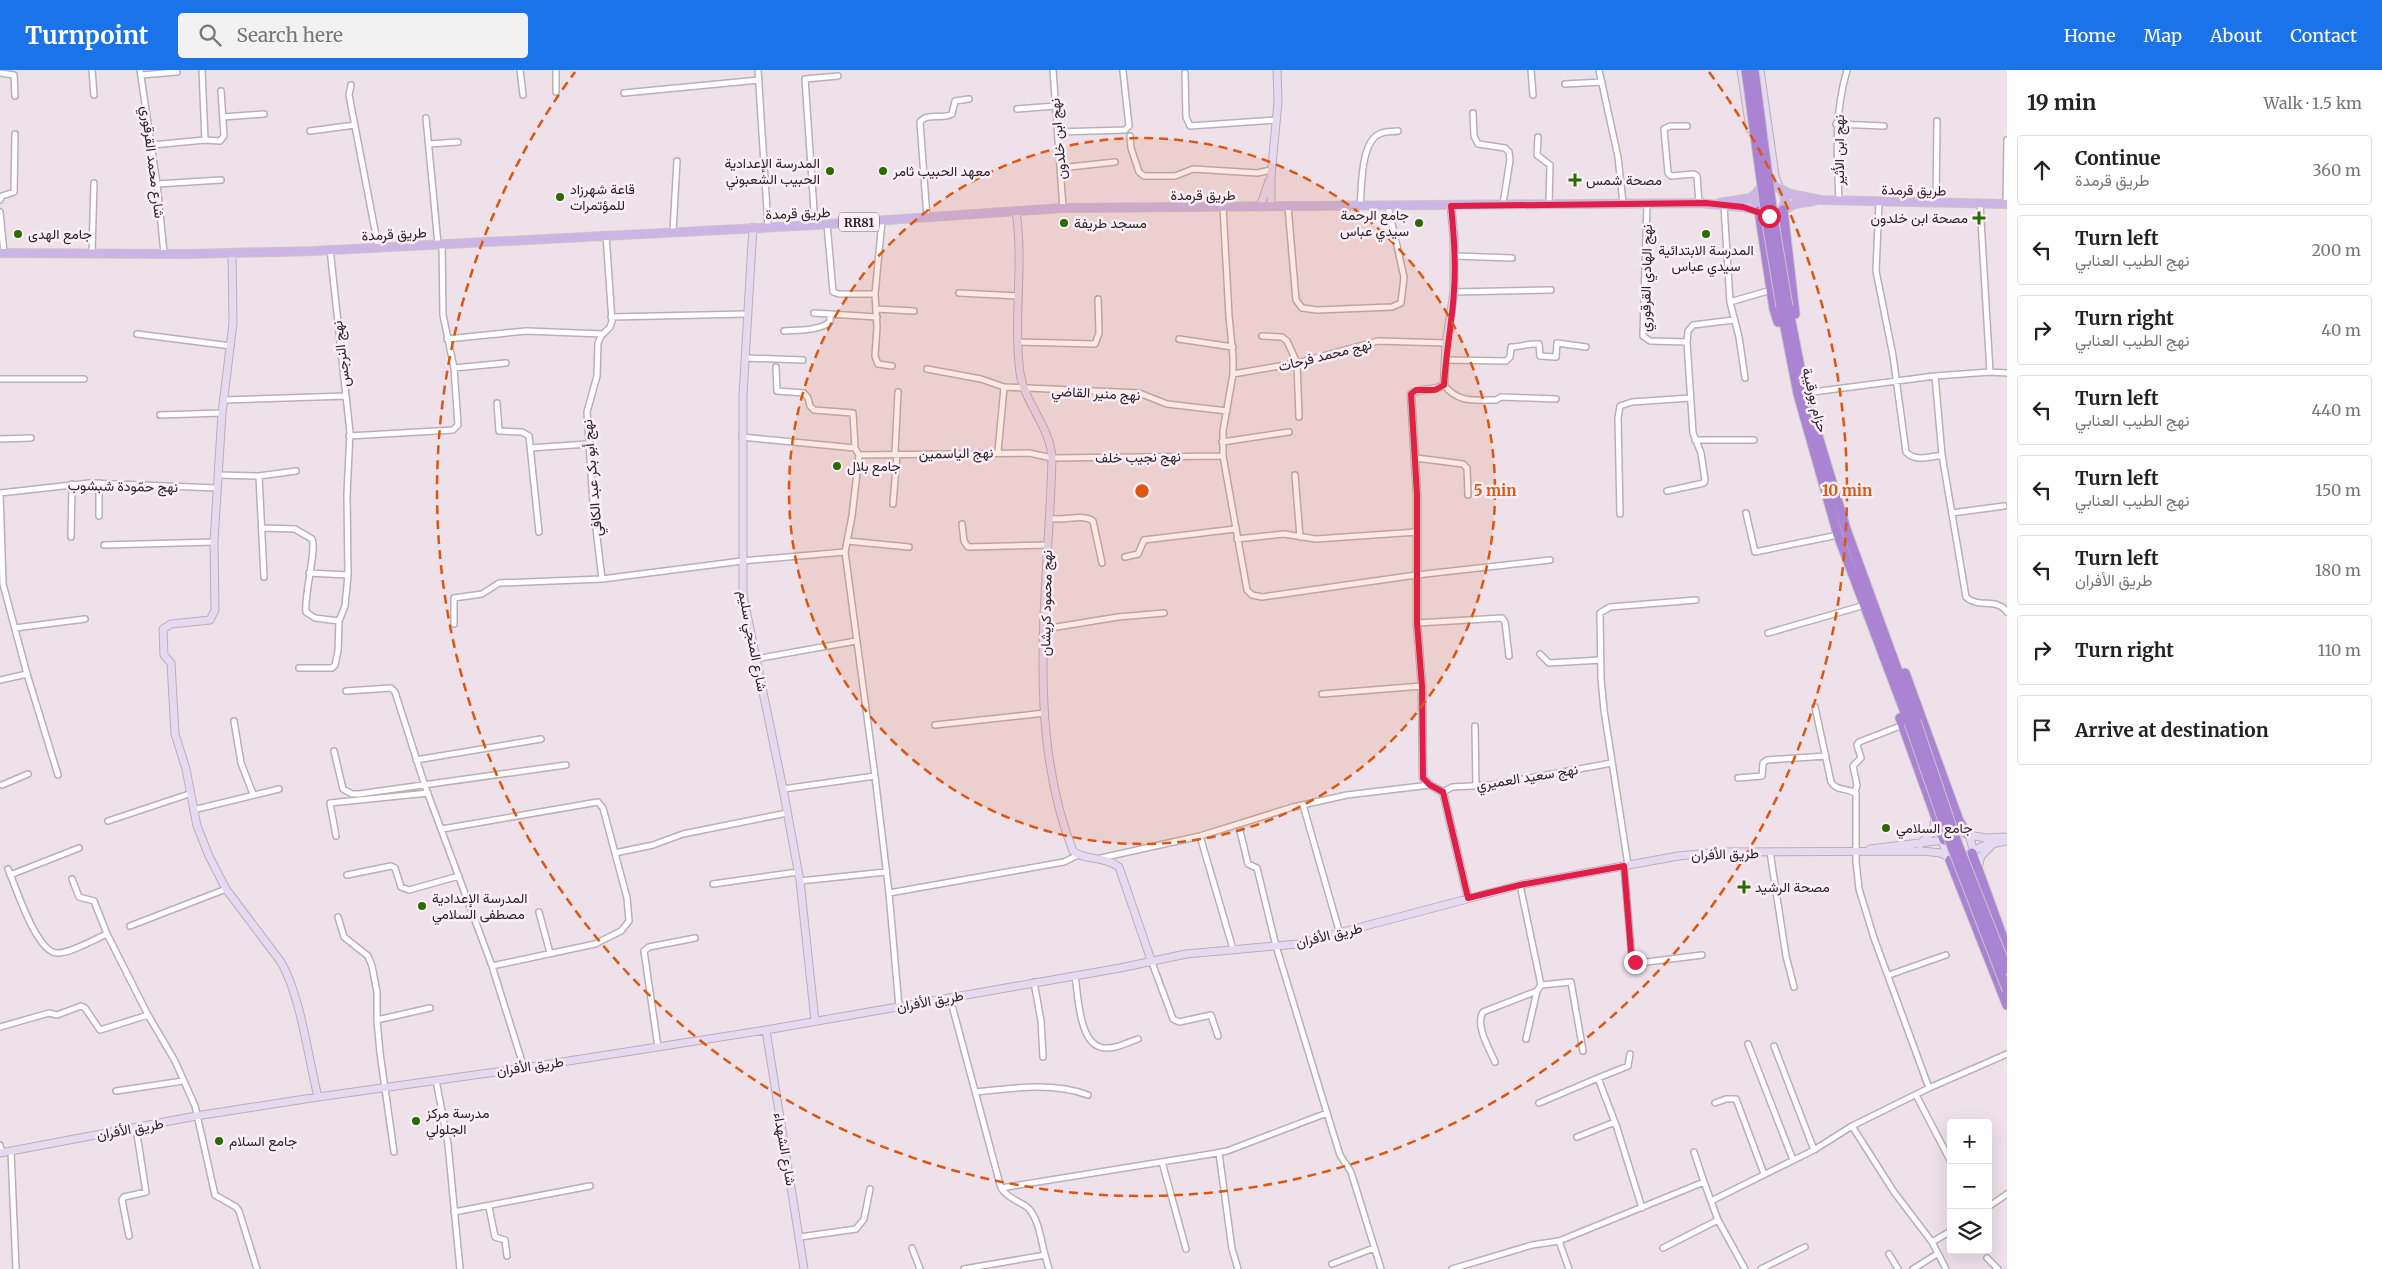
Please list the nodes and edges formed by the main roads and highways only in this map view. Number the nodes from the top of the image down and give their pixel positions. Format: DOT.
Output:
graph roads {
  1 [pos="1746,70"];
  2 [pos="1754,70"];
  3 [pos="1780,188"];
  4 [pos="1758,192"];
  5 [pos="1821,200"];
  6 [pos="1721,204"];
  7 [pos="2006,204"];
  8 [pos="1783,210"];
  9 [pos="1760,211"];
  10 [pos="2,253"];
  11 [pos="1784,307"];
  12 [pos="1795,361"];
  13 [pos="1873,614"];
  14 [pos="1909,723"];
  15 [pos="1968,834"];
  16 [pos="1944,840"];
  17 [pos="1972,852"];
  18 [pos="1948,858"];
  19 [pos="2007,949"];
  20 [pos="2007,969"];
  21 [pos="2007,990"];
  22 [pos="2007,1005"];
  1 -- 11 [label="highway, حزام بورقيبة, bridge"];
  2 -- 11 [label="highway, حزام بورقيبة, bridge"];
  3 -- 4 [label="main road, RR81"];
  3 -- 5 [label="main road, طريق قرمدة / RR81"];
  3 -- 8 [label="main road"];
  4 -- 6 [label="main road, طريق قرمدة / RR81"];
  4 -- 9 [label="main road"];
  5 -- 7 [label="main road, طريق قرمدة / RR81"];
  5 -- 8 [label="main road, طريق قرمدة / RR81"];
  6 -- 9 [label="main road, طريق قرمدة / RR81"];
  6 -- 10 [label="main road, طريق قرمدة / RR81"];
  8 -- 9 [label="main road, RR81"];
  8 -- 12 [label="highway"];
  9 -- 12 [label="highway"];
  11 -- 12 [label="highway, حزام بورقيبة"];
  12 -- 13 [label="highway, حزام بورقيبة"];
  12 -- 13 [label="highway, حزام بورقيبة"];
  13 -- 14 [label="highway, حزام بورقيبة"];
  13 -- 15 [label="highway"];
  14 -- 16 [label="highway"];
  14 -- 20 [label="highway, bridge"];
  14 -- 21 [label="highway, bridge"];
  17 -- 19 [label="highway"];
  18 -- 22 [label="highway"];
}
